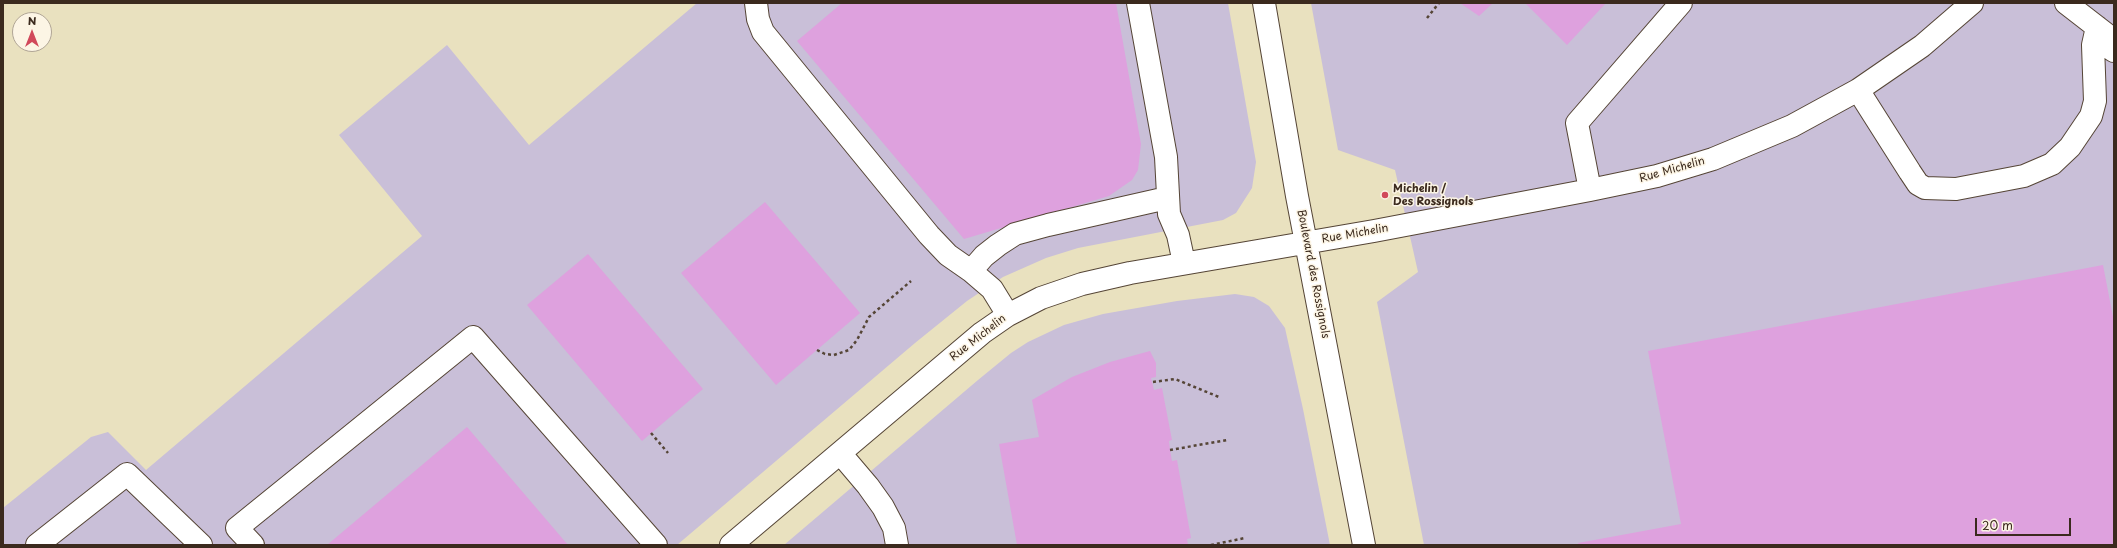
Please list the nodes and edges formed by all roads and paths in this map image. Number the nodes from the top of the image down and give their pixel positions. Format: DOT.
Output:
graph roads {
  1 [pos="756,3"];
  2 [pos="1138,3"];
  3 [pos="1264,3"];
  4 [pos="1439,3"];
  5 [pos="1681,3"];
  6 [pos="1972,3"];
  7 [pos="2066,3"];
  8 [pos="1427,18"];
  9 [pos="2108,36"];
  10 [pos="1858,90"];
  11 [pos="1590,190"];
  12 [pos="1167,198"];
  13 [pos="1308,242"];
  14 [pos="1184,263"];
  15 [pos="971,271"];
  16 [pos="911,281"];
  17 [pos="1008,315"];
  18 [pos="817,350"];
  19 [pos="1153,382"];
  20 [pos="1219,397"];
  21 [pos="651,433"];
  22 [pos="1227,440"];
  23 [pos="1170,450"];
  24 [pos="668,453"];
  25 [pos="840,453"];
  26 [pos="1245,538"];
  27 [pos="37,545"];
  28 [pos="201,545"];
  29 [pos="253,545"];
  30 [pos="656,545"];
  31 [pos="730,545"];
  32 [pos="897,545"];
  33 [pos="1211,545"];
  34 [pos="1364,545"];
  1 -- 15 [label="street"];
  2 -- 12 [label="street"];
  3 -- 13 [label="street, Boulevard des Rossignols"];
  4 -- 8 [label="path"];
  5 -- 11 [label="street"];
  6 -- 10 [label="street, Rue Michelin"];
  7 -- 9 [label="street"];
  9 -- 10 [label="street"];
  10 -- 11 [label="street, Rue Michelin"];
  11 -- 13 [label="street, Rue Michelin"];
  12 -- 14 [label="street"];
  12 -- 15 [label="street"];
  13 -- 14 [label="street, Rue Michelin"];
  13 -- 34 [label="street, Boulevard des Rossignols"];
  14 -- 17 [label="street, Rue Michelin"];
  15 -- 17 [label="street"];
  16 -- 18 [label="path"];
  17 -- 25 [label="street, Rue Michelin"];
  19 -- 20 [label="path"];
  21 -- 24 [label="path"];
  22 -- 23 [label="path"];
  25 -- 31 [label="street, Rue Michelin"];
  25 -- 32 [label="street"];
  26 -- 33 [label="path"];
  27 -- 28 [label="street"];
  29 -- 30 [label="street"];
}
